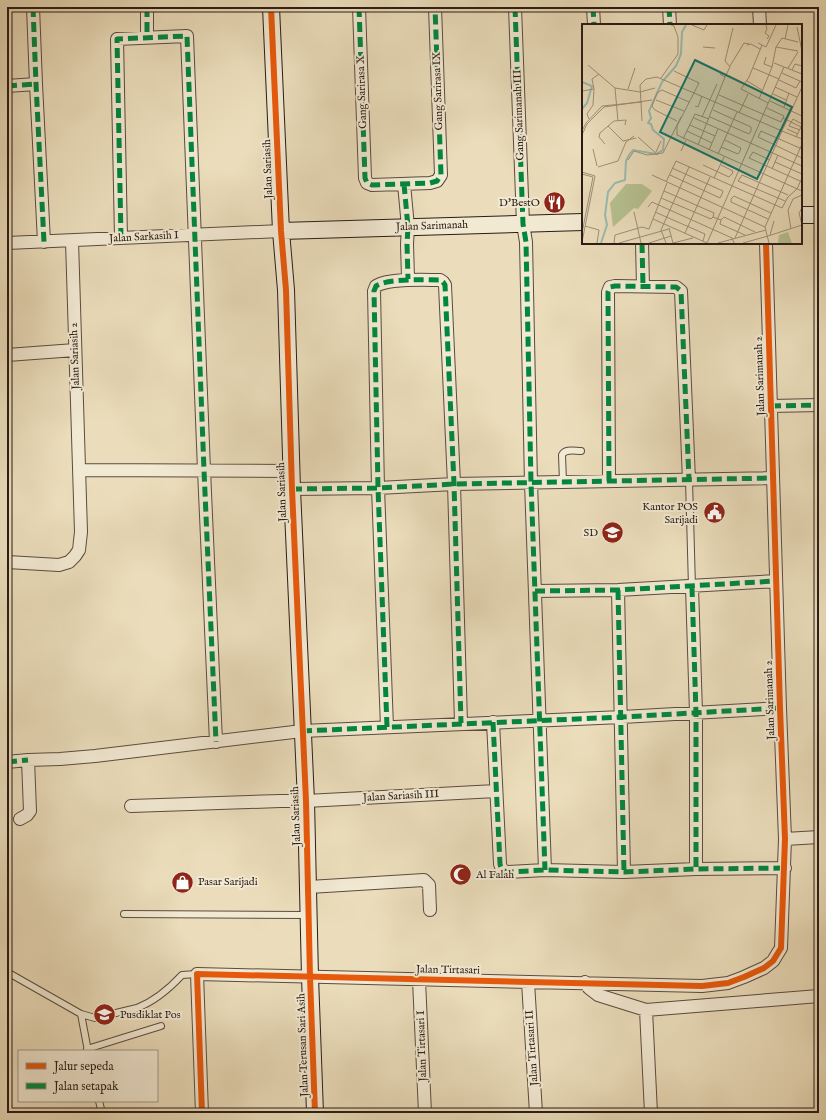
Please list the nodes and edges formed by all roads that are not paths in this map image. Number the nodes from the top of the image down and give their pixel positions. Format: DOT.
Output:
graph roads {
  1 [pos="33,7"];
  2 [pos="147,7"];
  3 [pos="271,7"];
  4 [pos="359,7"];
  5 [pos="435,7"];
  6 [pos="515,7"];
  7 [pos="593,7"];
  8 [pos="669,7"];
  9 [pos="759,7"];
  10 [pos="594,24"];
  11 [pos="670,24"];
  12 [pos="760,24"];
  13 [pos="147,38"];
  14 [pos="36,84"];
  15 [pos="7,86"];
  16 [pos="404,184"];
  17 [pos="802,215"];
  18 [pos="819,215"];
  19 [pos="582,222"];
  20 [pos="523,224"];
  21 [pos="408,227"];
  22 [pos="281,231"];
  23 [pos="196,234"];
  24 [pos="121,238"];
  25 [pos="72,241"];
  26 [pos="44,242"];
  27 [pos="7,243"];
  28 [pos="642,244"];
  29 [pos="766,244"];
  30 [pos="408,279"];
  31 [pos="643,286"];
  32 [pos="75,350"];
  33 [pos="7,355"];
  34 [pos="819,405"];
  35 [pos="771,406"];
  36 [pos="581,451"];
  37 [pos="80,470"];
  38 [pos="204,470"];
  39 [pos="291,471"];
  40 [pos="773,478"];
  41 [pos="689,480"];
  42 [pos="609,481"];
  43 [pos="563,482"];
  44 [pos="531,483"];
  45 [pos="454,484"];
  46 [pos="378,488"];
  47 [pos="292,489"];
  48 [pos="7,562"];
  49 [pos="776,581"];
  50 [pos="692,586"];
  51 [pos="618,590"];
  52 [pos="535,592"];
  53 [pos="780,708"];
  54 [pos="696,713"];
  55 [pos="622,717"];
  56 [pos="540,720"];
  57 [pos="493,722"];
  58 [pos="461,723"];
  59 [pos="387,727"];
  60 [pos="302,731"];
  61 [pos="216,742"];
  62 [pos="28,760"];
  63 [pos="7,762"];
  64 [pos="496,791"];
  65 [pos="306,801"];
  66 [pos="131,806"];
  67 [pos="20,819"];
  68 [pos="819,837"];
  69 [pos="785,839"];
  70 [pos="696,868"];
  71 [pos="785,868"];
  72 [pos="545,870"];
  73 [pos="624,872"];
  74 [pos="308,887"];
  75 [pos="430,910"];
  76 [pos="124,914"];
  77 [pos="309,915"];
  78 [pos="7,972"];
  79 [pos="197,974"];
  80 [pos="310,977"];
  81 [pos="420,980"];
  82 [pos="528,982"];
  83 [pos="585,982"];
  84 [pos="819,996"];
  85 [pos="646,1010"];
  86 [pos="81,1014"];
  87 [pos="162,1026"];
  88 [pos="88,1050"];
  89 [pos="99,1102"];
  90 [pos="102,1113"];
  91 [pos="202,1113"];
  92 [pos="315,1113"];
  93 [pos="425,1113"];
  94 [pos="536,1113"];
  95 [pos="651,1113"];
  1 -- 14 [label="street"];
  2 -- 13 [label="street"];
  3 -- 22 [label="street, Jalan Sariasih"];
  4 -- 16 [label="street, Gang Sarirasa X"];
  5 -- 16 [label="street, Gang Sarirasa IX"];
  6 -- 20 [label="street, Gang Sarimanah III"];
  7 -- 10 [label="street"];
  8 -- 11 [label="street"];
  9 -- 12 [label="street"];
  13 -- 23 [label="street"];
  13 -- 24 [label="street"];
  14 -- 15 [label="street"];
  14 -- 26 [label="street"];
  16 -- 21 [label="street"];
  17 -- 18 [label="street"];
  19 -- 20 [label="street, Jalan Sarimanah"];
  20 -- 21 [label="street, Jalan Sarimanah"];
  20 -- 44 [label="street, Gang Sarimanah III"];
  21 -- 22 [label="street, Jalan Sarimanah"];
  21 -- 30 [label="street"];
  22 -- 23 [label="street, Jalan Sarkasih I"];
  22 -- 39 [label="street, Jalan Sariasih"];
  23 -- 24 [label="street, Jalan Sarkasih I"];
  23 -- 38 [label="street"];
  24 -- 25 [label="street, Jalan Sarkasih I"];
  25 -- 26 [label="street, Jalan Sarkasih I"];
  25 -- 32 [label="street, Jalan Sariasih 2"];
  26 -- 27 [label="street, Jalan Sarkasih I"];
  28 -- 31 [label="street"];
  29 -- 35 [label="street, Jalan Sarimanah 2"];
  30 -- 45 [label="street"];
  30 -- 46 [label="street"];
  31 -- 41 [label="street"];
  31 -- 42 [label="street"];
  32 -- 33 [label="street"];
  32 -- 37 [label="street, Jalan Sariasih 2"];
  34 -- 35 [label="street"];
  35 -- 40 [label="street, Jalan Sarimanah 2"];
  36 -- 43 [label="lane"];
  37 -- 38 [label="street"];
  37 -- 48 [label="street, Jalan Sariasih 2"];
  38 -- 39 [label="street"];
  38 -- 61 [label="street"];
  39 -- 47 [label="street, Jalan Sariasih"];
  40 -- 41 [label="street"];
  40 -- 49 [label="street, Jalan Sarimanah 2"];
  41 -- 42 [label="street"];
  41 -- 50 [label="lane"];
  42 -- 43 [label="street"];
  43 -- 44 [label="street"];
  44 -- 45 [label="street"];
  44 -- 52 [label="street, Gang Sarimanah III"];
  45 -- 46 [label="street"];
  45 -- 58 [label="street"];
  46 -- 47 [label="street"];
  46 -- 59 [label="street"];
  47 -- 60 [label="street, Jalan Sariasih"];
  49 -- 50 [label="street"];
  49 -- 53 [label="street, Jalan Sarimanah 2"];
  50 -- 51 [label="street"];
  50 -- 54 [label="street"];
  51 -- 52 [label="street"];
  51 -- 55 [label="street"];
  52 -- 56 [label="street, Gang Sarimanah III"];
  53 -- 54 [label="street"];
  53 -- 69 [label="street, Jalan Sarimanah 2"];
  54 -- 55 [label="street"];
  54 -- 70 [label="street"];
  55 -- 56 [label="street"];
  55 -- 73 [label="street"];
  56 -- 57 [label="street"];
  56 -- 72 [label="street, Gang Sarimanah III"];
  57 -- 58 [label="street"];
  57 -- 64 [label="street"];
  58 -- 59 [label="street"];
  59 -- 60 [label="street"];
  60 -- 61 [label="street"];
  60 -- 65 [label="street, Jalan Sariasih"];
  61 -- 62 [label="street"];
  62 -- 63 [label="street"];
  62 -- 67 [label="street"];
  64 -- 65 [label="street, Jalan Sariasih III"];
  64 -- 72 [label="street"];
  65 -- 66 [label="street, Jalan Sariasih III"];
  65 -- 74 [label="street, Jalan Sariasih"];
  68 -- 69 [label="street"];
  69 -- 71 [label="street, Jalan Sarimanah 2"];
  70 -- 71 [label="street"];
  70 -- 73 [label="street"];
  71 -- 83 [label="street, Jalan Sarimanah 2"];
  72 -- 73 [label="street"];
  74 -- 75 [label="street"];
  74 -- 77 [label="street, Jalan Sariasih"];
  76 -- 77 [label="lane"];
  77 -- 80 [label="street, Jalan Sariasih"];
  78 -- 86 [label="lane"];
  79 -- 80 [label="street, Jalan Tirtasari"];
  79 -- 86 [label="lane"];
  79 -- 91 [label="street"];
  80 -- 81 [label="street, Jalan Tirtasari"];
  80 -- 92 [label="street, Jalan Terusan Sari Asih"];
  81 -- 82 [label="street, Jalan Tirtasari"];
  81 -- 93 [label="street, Jalan Tirtasari I"];
  82 -- 83 [label="street, Jalan Tirtasari"];
  82 -- 94 [label="street, Jalan Tirtasari II"];
  83 -- 85 [label="street"];
  84 -- 85 [label="street"];
  85 -- 95 [label="street"];
  86 -- 88 [label="lane"];
  87 -- 88 [label="lane"];
  89 -- 90 [label="lane"];
}
